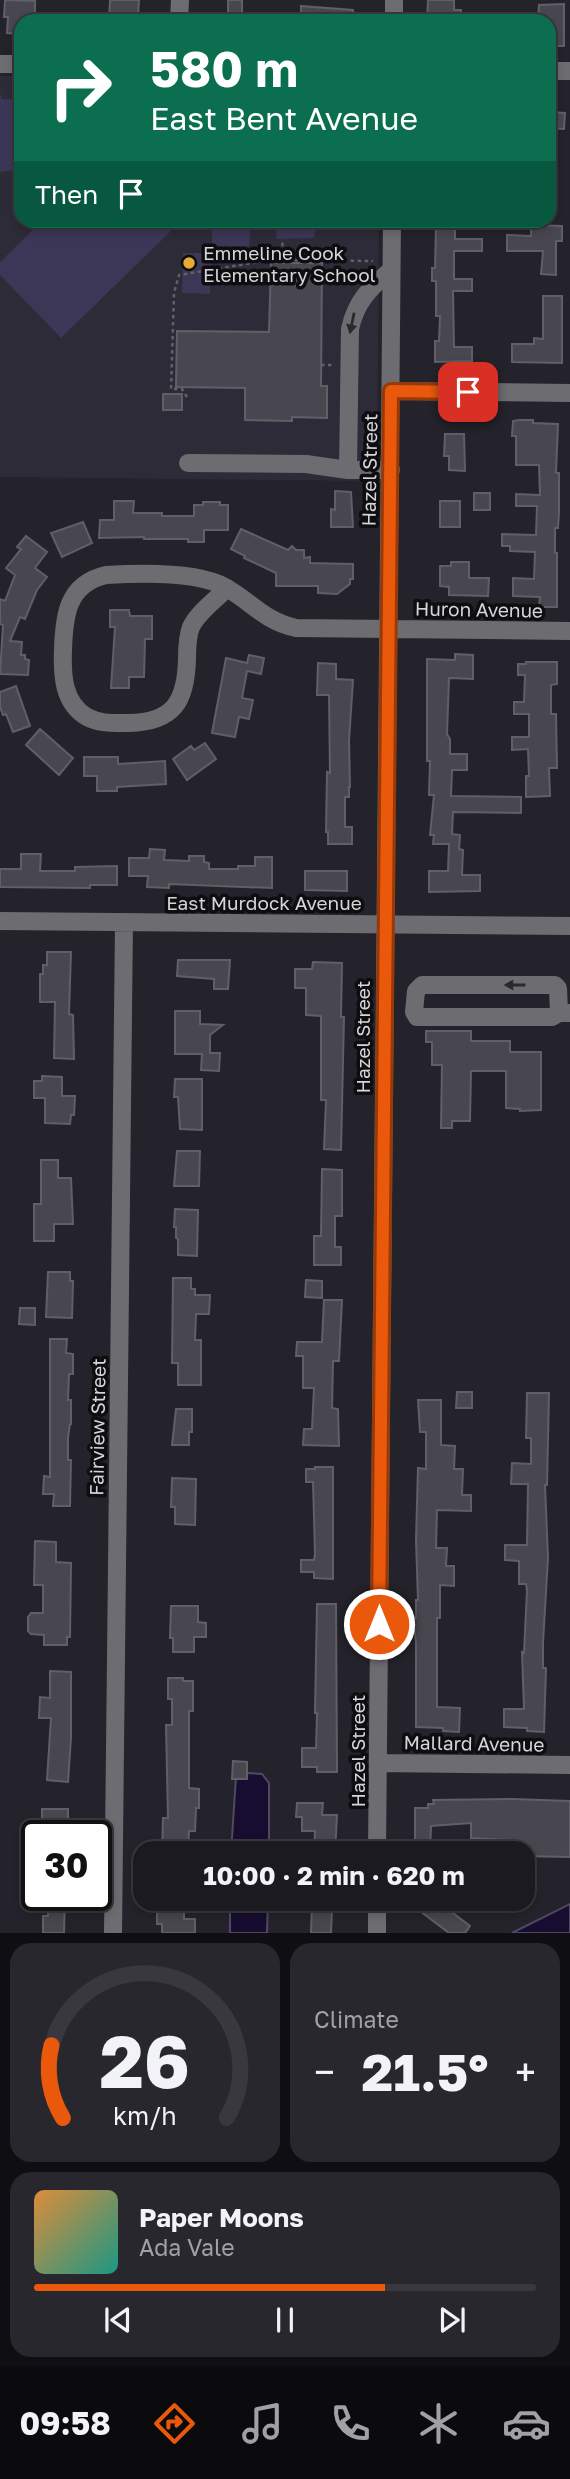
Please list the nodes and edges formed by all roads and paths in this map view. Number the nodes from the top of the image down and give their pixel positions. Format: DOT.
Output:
graph roads {
  1 [pos="392,228"];
  2 [pos="283,239"];
  3 [pos="281,260"];
  4 [pos="373,261"];
  5 [pos="391,270"];
  6 [pos="391,391"];
  7 [pos="570,393"];
  8 [pos="187,397"];
  9 [pos="188,463"];
  10 [pos="348,470"];
  11 [pos="391,470"];
  12 [pos="227,588"];
  13 [pos="387,628"];
  14 [pos="570,631"];
  15 [pos="0,921"];
  16 [pos="124,922"];
  17 [pos="384,924"];
  18 [pos="570,926"];
  19 [pos="384,1012"];
  20 [pos="414,1012"];
  21 [pos="564,1013"];
  22 [pos="378,1763"];
  23 [pos="570,1765"];
  24 [pos="377,1841"];
  25 [pos="377,1911"];
  26 [pos="113,1933"];
  27 [pos="377,1933"];
  1 -- 5 [label="street, Hazel Street"];
  2 -- 3 [label="path"];
  3 -- 4 [label="path"];
  3 -- 8 [label="path"];
  5 -- 6 [label="street, Hazel Street"];
  5 -- 10 [label="street, one-way"];
  6 -- 7 [label="street"];
  6 -- 11 [label="street, Hazel Street"];
  9 -- 10 [label="street"];
  10 -- 11 [label="street"];
  11 -- 13 [label="street, Hazel Street"];
  12 -- 12 [label="street, Huron Avenue"];
  12 -- 13 [label="street, Huron Avenue"];
  13 -- 14 [label="street, Huron Avenue"];
  13 -- 17 [label="street, Hazel Street"];
  15 -- 16 [label="street, East Murdock Avenue"];
  16 -- 17 [label="street, East Murdock Avenue"];
  16 -- 26 [label="street, Fairview Street"];
  17 -- 18 [label="street, East Murdock Avenue"];
  17 -- 19 [label="street, Hazel Street"];
  19 -- 20 [label="street"];
  19 -- 22 [label="street, Hazel Street"];
  20 -- 21 [label="street"];
  21 -- 20 [label="street, one-way"];
  22 -- 23 [label="street, Mallard Avenue"];
  22 -- 24 [label="street, Hazel Street"];
  25 -- 27 [label="street"];
}
